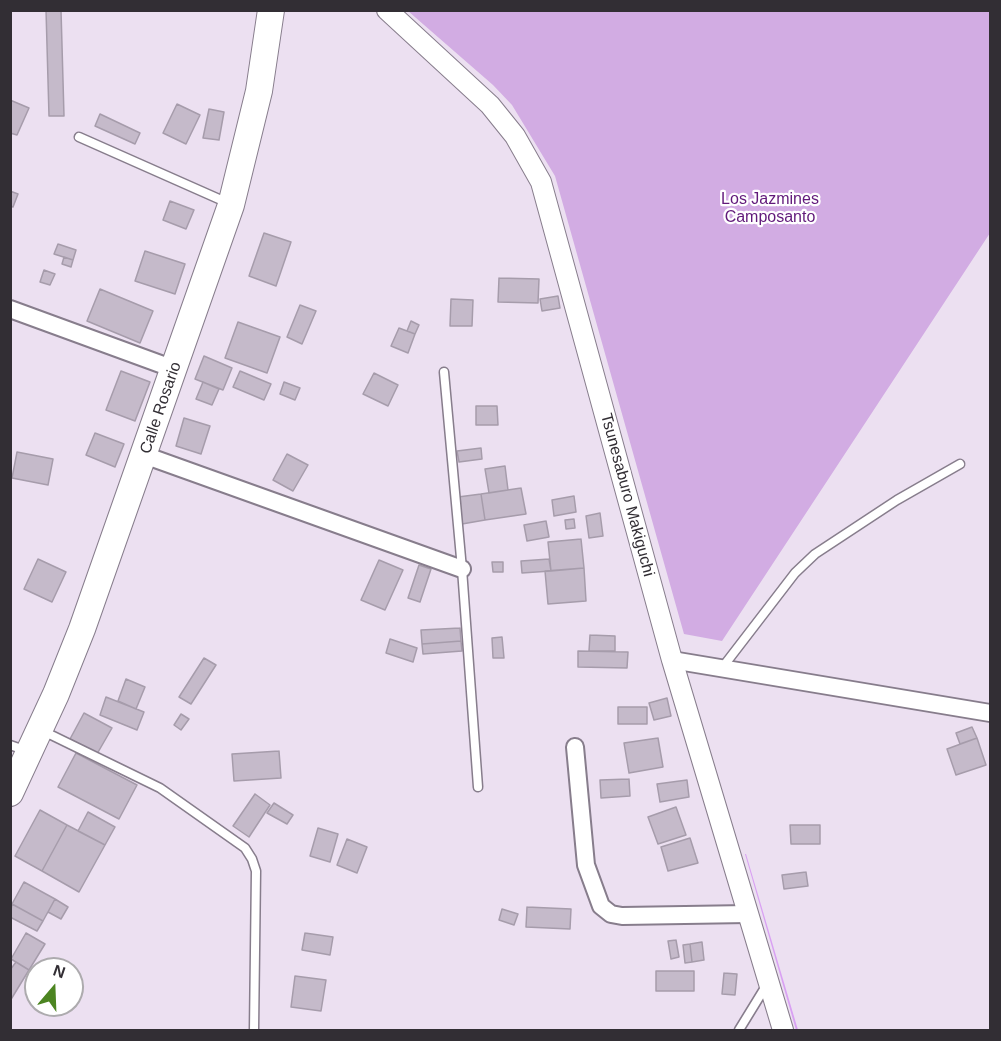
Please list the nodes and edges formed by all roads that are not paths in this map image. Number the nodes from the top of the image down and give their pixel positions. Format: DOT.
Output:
graph roads {
  1 [pos="271,10"];
  2 [pos="387,10"];
  3 [pos="79,137"];
  4 [pos="231,205"];
  5 [pos="10,309"];
  6 [pos="174,369"];
  7 [pos="444,372"];
  8 [pos="144,455"];
  9 [pos="960,464"];
  10 [pos="462,569"];
  11 [pos="672,660"];
  12 [pos="722,669"];
  13 [pos="990,713"];
  14 [pos="40,729"];
  15 [pos="575,747"];
  16 [pos="20,749"];
  17 [pos="478,787"];
  18 [pos="10,793"];
  19 [pos="748,914"];
  20 [pos="768,983"];
  21 [pos="254,1030"];
  22 [pos="739,1030"];
  23 [pos="783,1030"];
  1 -- 4 [label="main road, Calle Rosario"];
  2 -- 11 [label="street, Tsunesaburo Makiguchi"];
  3 -- 4 [label="lane"];
  4 -- 6 [label="main road, Calle Rosario"];
  5 -- 6 [label="street"];
  6 -- 8 [label="main road, Calle Rosario"];
  7 -- 10 [label="lane"];
  8 -- 10 [label="street"];
  8 -- 14 [label="main road, Calle Rosario"];
  9 -- 12 [label="lane"];
  10 -- 17 [label="lane"];
  11 -- 12 [label="street"];
  11 -- 19 [label="street, Tsunesaburo Makiguchi"];
  12 -- 13 [label="street"];
  14 -- 16 [label="main road, Calle Rosario"];
  14 -- 21 [label="lane"];
  15 -- 19 [label="street"];
  16 -- 18 [label="main road, Calle Rosario"];
  19 -- 20 [label="street, Tsunesaburo Makiguchi"];
  20 -- 22 [label="lane"];
  20 -- 23 [label="street, Tsunesaburo Makiguchi"];
}
